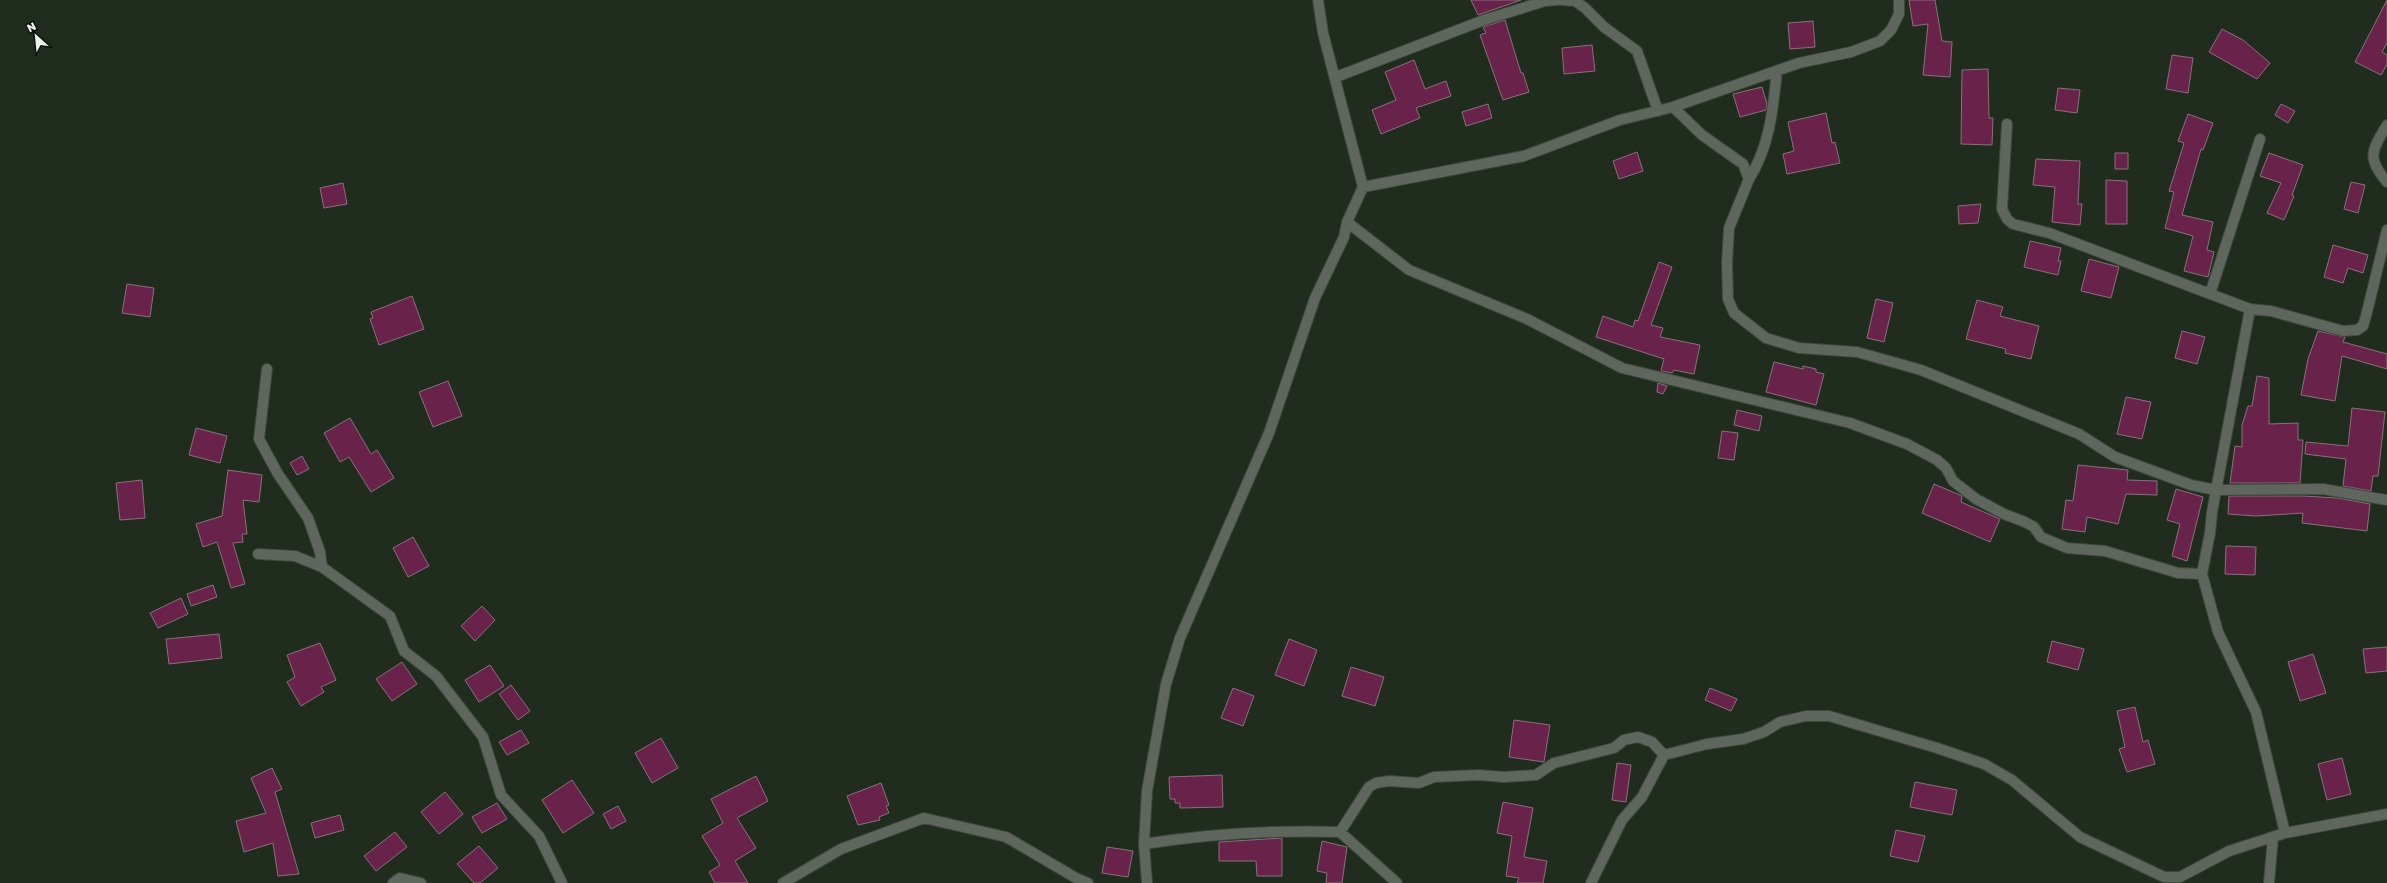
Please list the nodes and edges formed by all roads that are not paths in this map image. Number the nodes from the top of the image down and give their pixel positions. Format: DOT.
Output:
graph roads {
  1 [pos="1318,0"];
  2 [pos="1557,0"];
  3 [pos="1562,0"];
  4 [pos="1900,0"];
  5 [pos="1778,71"];
  6 [pos="1336,77"];
  7 [pos="1673,107"];
  8 [pos="1658,111"];
  9 [pos="2007,124"];
  10 [pos="2387,125"];
  11 [pos="2260,139"];
  12 [pos="1749,179"];
  13 [pos="2387,182"];
  14 [pos="1363,187"];
  15 [pos="1347,222"];
  16 [pos="2387,230"];
  17 [pos="2210,294"];
  18 [pos="2250,309"];
  19 [pos="267,370"];
  20 [pos="2216,490"];
  21 [pos="2387,500"];
  22 [pos="258,554"];
  23 [pos="322,567"];
  24 [pos="2202,574"];
  25 [pos="1664,755"];
  26 [pos="2387,814"];
  27 [pos="1340,832"];
  28 [pos="2285,833"];
  29 [pos="2273,837"];
  30 [pos="1144,844"];
  31 [pos="393,883"];
  32 [pos="421,883"];
  33 [pos="562,883"];
  34 [pos="783,883"];
  35 [pos="1088,883"];
  36 [pos="1147,883"];
  37 [pos="1397,883"];
  38 [pos="1591,883"];
  39 [pos="2269,883"];
  1 -- 6 [label="street"];
  2 -- 6 [label="street"];
  3 -- 8 [label="street"];
  4 -- 5 [label="street"];
  5 -- 7 [label="street"];
  5 -- 12 [label="street"];
  6 -- 14 [label="street"];
  7 -- 8 [label="street"];
  7 -- 12 [label="street"];
  8 -- 14 [label="street"];
  9 -- 17 [label="street"];
  10 -- 13 [label="street"];
  11 -- 17 [label="street"];
  12 -- 20 [label="street"];
  14 -- 15 [label="street"];
  15 -- 24 [label="street"];
  15 -- 30 [label="street"];
  16 -- 18 [label="street"];
  17 -- 18 [label="street"];
  18 -- 20 [label="street"];
  19 -- 23 [label="street"];
  20 -- 21 [label="street"];
  20 -- 24 [label="street"];
  22 -- 23 [label="street"];
  23 -- 33 [label="street"];
  24 -- 28 [label="street"];
  25 -- 27 [label="street"];
  25 -- 29 [label="street"];
  25 -- 38 [label="street"];
  26 -- 28 [label="street"];
  27 -- 30 [label="street"];
  27 -- 37 [label="street"];
  28 -- 29 [label="street"];
  29 -- 39 [label="street"];
  30 -- 36 [label="street"];
  31 -- 32 [label="street"];
  34 -- 35 [label="street"];
}
